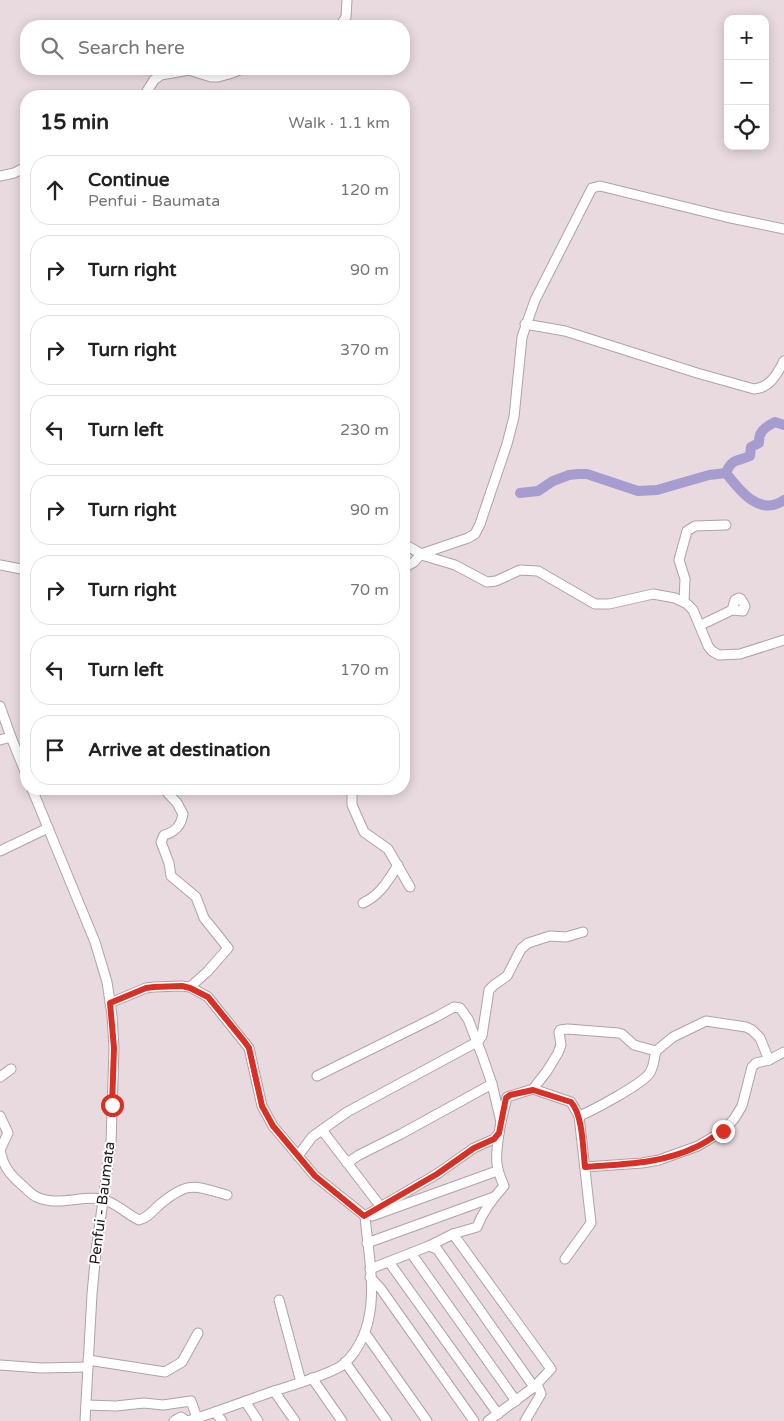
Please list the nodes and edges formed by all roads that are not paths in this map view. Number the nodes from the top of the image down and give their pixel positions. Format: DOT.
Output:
graph roads {
  1 [pos="347,0"];
  2 [pos="344,20"];
  3 [pos="162,75"];
  4 [pos="206,75"];
  5 [pos="225,75"];
  6 [pos="148,90"];
  7 [pos="20,170"];
  8 [pos="0,176"];
  9 [pos="784,229"];
  10 [pos="526,324"];
  11 [pos="784,361"];
  12 [pos="726,525"];
  13 [pos="410,548"];
  14 [pos="420,554"];
  15 [pos="410,564"];
  16 [pos="0,565"];
  17 [pos="20,569"];
  18 [pos="684,602"];
  19 [pos="732,610"];
  20 [pos="701,626"];
  21 [pos="784,640"];
  22 [pos="0,706"];
  23 [pos="11,737"];
  24 [pos="0,740"];
  25 [pos="20,759"];
  26 [pos="34,795"];
  27 [pos="170,795"];
  28 [pos="352,795"];
  29 [pos="48,828"];
  30 [pos="0,851"];
  31 [pos="398,865"];
  32 [pos="410,887"];
  33 [pos="363,903"];
  34 [pos="583,932"];
  35 [pos="190,988"];
  36 [pos="110,1003"];
  37 [pos="477,1042"];
  38 [pos="656,1051"];
  39 [pos="784,1052"];
  40 [pos="769,1060"];
  41 [pos="12,1069"];
  42 [pos="317,1076"];
  43 [pos="0,1077"];
  44 [pos="492,1084"];
  45 [pos="533,1090"];
  46 [pos="0,1116"];
  47 [pos="579,1116"];
  48 [pos="501,1122"];
  49 [pos="322,1130"];
  50 [pos="499,1133"];
  51 [pos="0,1148"];
  52 [pos="298,1156"];
  53 [pos="347,1163"];
  54 [pos="585,1167"];
  55 [pos="497,1171"];
  56 [pos="227,1195"];
  57 [pos="494,1197"];
  58 [pos="104,1200"];
  59 [pos="381,1207"];
  60 [pos="365,1217"];
  61 [pos="453,1234"];
  62 [pos="367,1243"];
  63 [pos="429,1246"];
  64 [pos="411,1254"];
  65 [pos="565,1259"];
  66 [pos="389,1262"];
  67 [pos="370,1273"];
  68 [pos="279,1300"];
  69 [pos="198,1333"];
  70 [pos="365,1333"];
  71 [pos="346,1362"];
  72 [pos="88,1363"];
  73 [pos="0,1364"];
  74 [pos="312,1378"];
  75 [pos="301,1382"];
  76 [pos="535,1385"];
  77 [pos="274,1391"];
  78 [pos="245,1401"];
  79 [pos="516,1401"];
  80 [pos="86,1405"];
  81 [pos="215,1412"];
  82 [pos="498,1414"];
  83 [pos="191,1420"];
  84 [pos="85,1421"];
  85 [pos="174,1421"];
  86 [pos="222,1421"];
  87 [pos="258,1421"];
  88 [pos="295,1421"];
  89 [pos="342,1421"];
  90 [pos="387,1421"];
  91 [pos="427,1421"];
  92 [pos="474,1421"];
  93 [pos="488,1421"];
  94 [pos="525,1421"];
  1 -- 2 [label="street"];
  3 -- 6 [label="street"];
  4 -- 5 [label="street"];
  7 -- 8 [label="street"];
  9 -- 10 [label="street"];
  10 -- 11 [label="street"];
  10 -- 14 [label="street"];
  12 -- 18 [label="street"];
  13 -- 14 [label="street"];
  14 -- 15 [label="street"];
  14 -- 18 [label="street"];
  16 -- 17 [label="street"];
  18 -- 20 [label="street"];
  19 -- 20 [label="street"];
  20 -- 21 [label="street"];
  22 -- 23 [label="street"];
  23 -- 24 [label="street"];
  23 -- 25 [label="street"];
  26 -- 29 [label="street, Penfui - Baumata"];
  27 -- 35 [label="street"];
  28 -- 31 [label="street"];
  29 -- 30 [label="street"];
  29 -- 36 [label="street, Penfui - Baumata"];
  31 -- 32 [label="street"];
  31 -- 33 [label="street"];
  34 -- 37 [label="street"];
  35 -- 36 [label="street"];
  35 -- 52 [label="street"];
  36 -- 58 [label="street, Penfui - Baumata"];
  37 -- 42 [label="street"];
  37 -- 44 [label="street"];
  37 -- 49 [label="street"];
  38 -- 40 [label="street"];
  38 -- 45 [label="street"];
  38 -- 47 [label="street"];
  39 -- 40 [label="street"];
  40 -- 54 [label="street"];
  41 -- 43 [label="street"];
  44 -- 48 [label="street"];
  44 -- 53 [label="street"];
  45 -- 47 [label="street"];
  45 -- 48 [label="street"];
  46 -- 51 [label="street"];
  47 -- 54 [label="street"];
  48 -- 50 [label="street"];
  49 -- 52 [label="street"];
  49 -- 53 [label="street"];
  50 -- 55 [label="street"];
  50 -- 59 [label="street"];
  51 -- 58 [label="street"];
  52 -- 60 [label="street"];
  53 -- 59 [label="street"];
  54 -- 65 [label="street"];
  55 -- 57 [label="street"];
  55 -- 60 [label="street"];
  56 -- 58 [label="street"];
  57 -- 61 [label="street"];
  57 -- 62 [label="street"];
  58 -- 72 [label="street, Penfui - Baumata"];
  59 -- 60 [label="street"];
  60 -- 62 [label="street"];
  61 -- 63 [label="street"];
  61 -- 76 [label="street"];
  62 -- 67 [label="street"];
  63 -- 64 [label="street"];
  63 -- 76 [label="street"];
  64 -- 66 [label="street"];
  64 -- 79 [label="street"];
  66 -- 67 [label="street"];
  66 -- 82 [label="street"];
  67 -- 70 [label="street"];
  67 -- 92 [label="street"];
  68 -- 75 [label="street"];
  69 -- 72 [label="street"];
  70 -- 71 [label="street"];
  70 -- 91 [label="street"];
  71 -- 74 [label="street"];
  71 -- 90 [label="street"];
  72 -- 73 [label="street"];
  72 -- 80 [label="street, Penfui - Baumata"];
  74 -- 75 [label="street"];
  74 -- 89 [label="street"];
  75 -- 77 [label="street"];
  76 -- 79 [label="street"];
  76 -- 94 [label="street"];
  77 -- 78 [label="street"];
  77 -- 88 [label="street"];
  78 -- 81 [label="street"];
  78 -- 87 [label="street"];
  79 -- 82 [label="street"];
  80 -- 83 [label="street"];
  80 -- 84 [label="street, Penfui - Baumata"];
  81 -- 83 [label="street"];
  81 -- 86 [label="street"];
  82 -- 93 [label="street"];
  83 -- 85 [label="street"];
}
